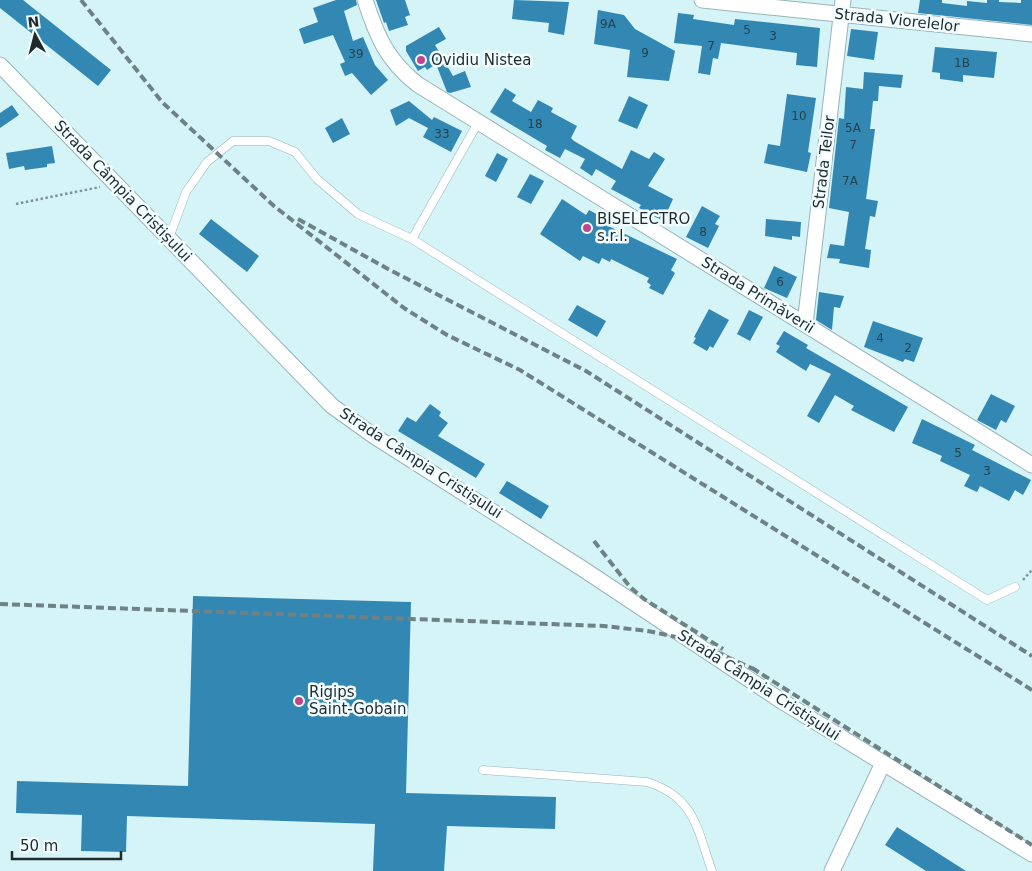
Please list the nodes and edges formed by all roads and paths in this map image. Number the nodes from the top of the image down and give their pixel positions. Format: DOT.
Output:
graph roads {
  1 [pos="365,0"];
  2 [pos="702,0"];
  3 [pos="842,7"];
  4 [pos="1032,34"];
  5 [pos="0,65"];
  6 [pos="480,121"];
  7 [pos="116,184"];
  8 [pos="16,204"];
  9 [pos="169,238"];
  10 [pos="412,239"];
  11 [pos="805,324"];
  12 [pos="1032,464"];
  13 [pos="1014,587"];
  14 [pos="883,763"];
  15 [pos="483,770"];
  16 [pos="1032,854"];
  17 [pos="712,871"];
  18 [pos="832,871"];
  1 -- 6 [label="street, Strada Primăverii"];
  2 -- 3 [label="street, Strada Viorelelor"];
  3 -- 4 [label="street, Strada Viorelelor"];
  3 -- 11 [label="street, Strada Teilor"];
  5 -- 7 [label="street, Strada Câmpia Cristișului"];
  6 -- 10 [label="lane"];
  6 -- 11 [label="street, Strada Primăverii"];
  7 -- 8 [label="path"];
  7 -- 9 [label="street, Strada Câmpia Cristișului"];
  9 -- 10 [label="lane"];
  9 -- 14 [label="street, Strada Câmpia Cristișului"];
  10 -- 13 [label="lane"];
  11 -- 12 [label="street, Strada Primăverii"];
  14 -- 16 [label="street, Strada Câmpia Cristișului"];
  14 -- 18 [label="street"];
  15 -- 17 [label="lane"];
}
